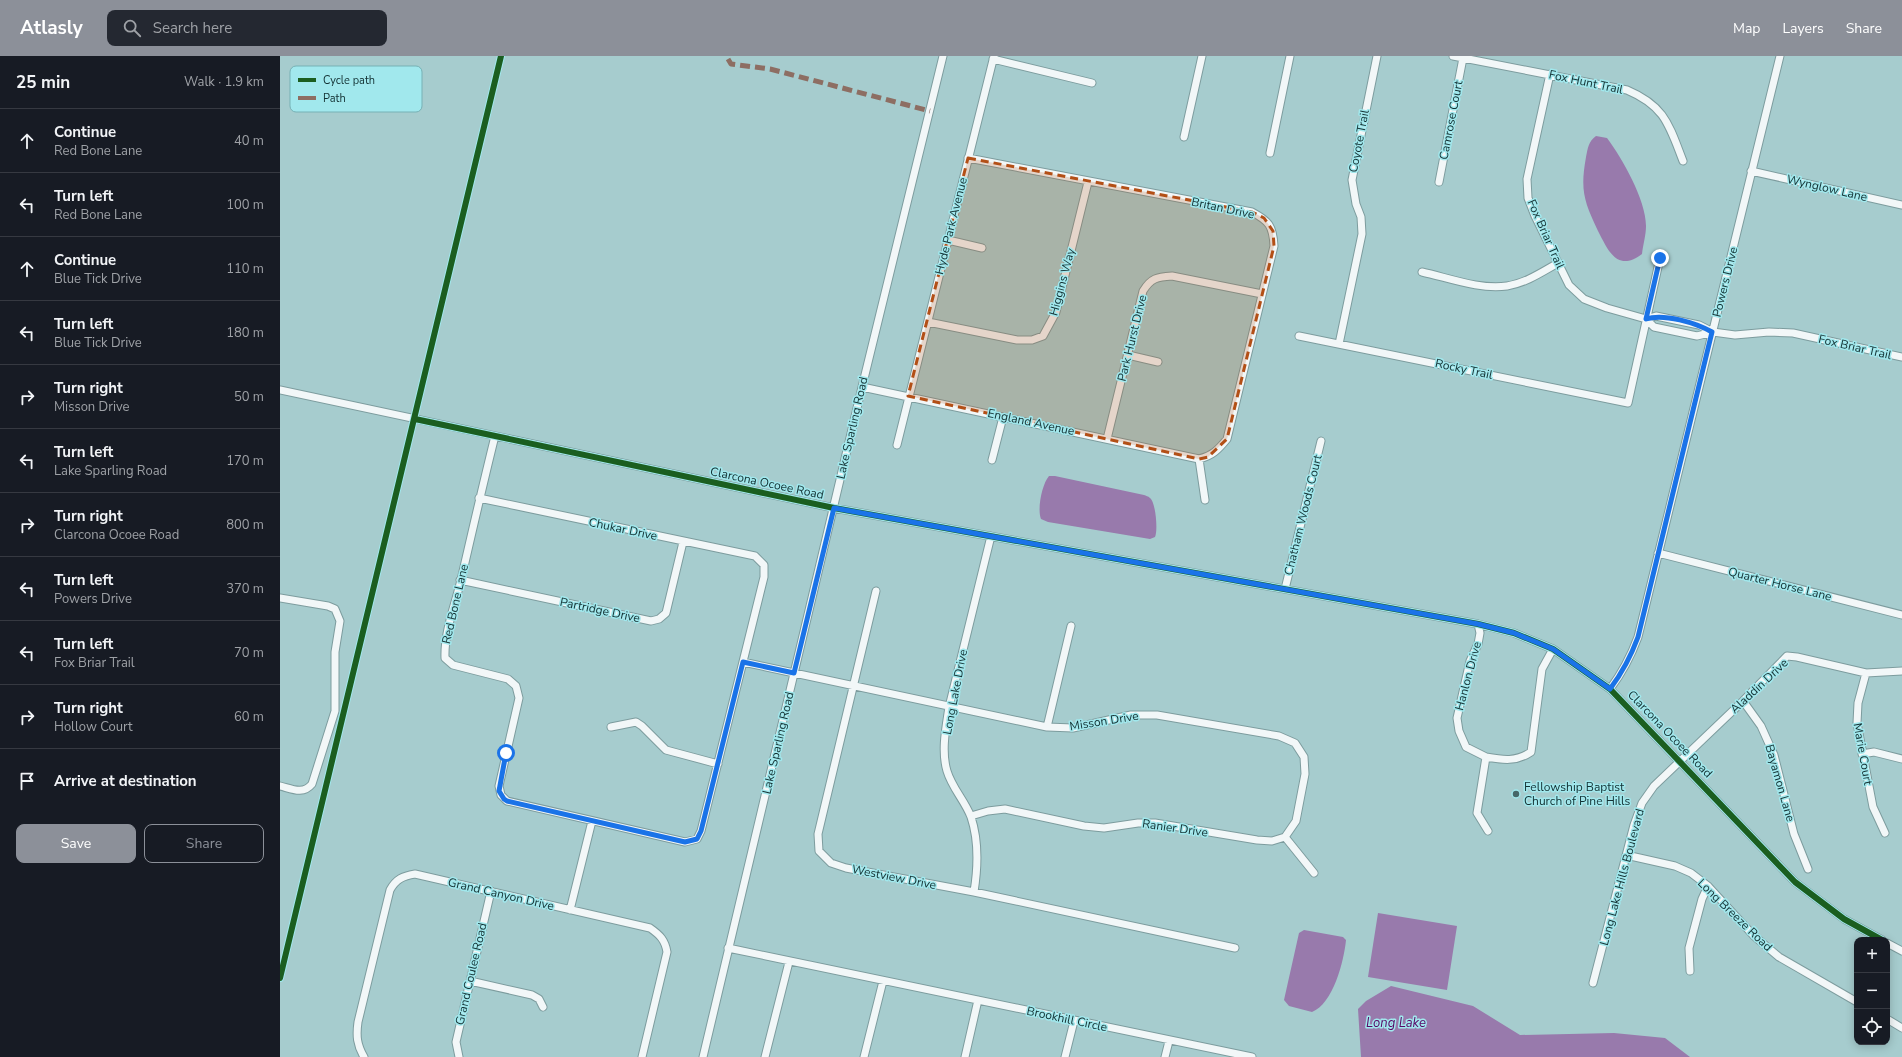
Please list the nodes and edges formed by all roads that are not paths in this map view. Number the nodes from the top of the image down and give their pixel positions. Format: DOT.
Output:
graph roads {
  1 [pos="944,56"];
  2 [pos="1202,56"];
  3 [pos="1290,56"];
  4 [pos="1377,56"];
  5 [pos="1453,56"];
  6 [pos="1780,56"];
  7 [pos="993,57"];
  8 [pos="1463,58"];
  9 [pos="1550,74"];
  10 [pos="1092,83"];
  11 [pos="1184,137"];
  12 [pos="1270,153"];
  13 [pos="968,158"];
  14 [pos="1683,161"];
  15 [pos="1751,171"];
  16 [pos="1088,182"];
  17 [pos="1439,182"];
  18 [pos="1902,206"];
  19 [pos="948,240"];
  20 [pos="982,248"];
  21 [pos="1660,258"];
  22 [pos="1558,263"];
  23 [pos="1422,272"];
  24 [pos="1262,294"];
  25 [pos="1646,319"];
  26 [pos="928,322"];
  27 [pos="1712,332"];
  28 [pos="1299,336"];
  29 [pos="1339,344"];
  30 [pos="1128,355"];
  31 [pos="1902,357"];
  32 [pos="1158,362"];
  33 [pos="862,387"];
  34 [pos="280,390"];
  35 [pos="908,396"];
  36 [pos="1003,416"];
  37 [pos="494,436"];
  38 [pos="1107,439"];
  39 [pos="1321,441"];
  40 [pos="897,445"];
  41 [pos="1199,459"];
  42 [pos="992,460"];
  43 [pos="479,498"];
  44 [pos="1205,500"];
  45 [pos="834,508"];
  46 [pos="991,536"];
  47 [pos="683,542"];
  48 [pos="1658,553"];
  49 [pos="460,580"];
  50 [pos="1285,589"];
  51 [pos="876,591"];
  52 [pos="280,598"];
  53 [pos="1902,615"];
  54 [pos="1478,624"];
  55 [pos="1071,626"];
  56 [pos="1553,649"];
  57 [pos="743,662"];
  58 [pos="1902,671"];
  59 [pos="794,673"];
  60 [pos="1866,673"];
  61 [pos="854,687"];
  62 [pos="1610,689"];
  63 [pos="1743,701"];
  64 [pos="949,707"];
  65 [pos="611,727"];
  66 [pos="1047,727"];
  67 [pos="1862,754"];
  68 [pos="1486,757"];
  69 [pos="1902,759"];
  70 [pos="1679,760"];
  71 [pos="718,764"];
  72 [pos="280,786"];
  73 [pos="971,816"];
  74 [pos="592,821"];
  75 [pos="1488,831"];
  76 [pos="1885,833"];
  77 [pos="1285,837"];
  78 [pos="1626,855"];
  79 [pos="1808,869"];
  80 [pos="1314,872"];
  81 [pos="1708,886"];
  82 [pos="490,891"];
  83 [pos="974,892"];
  84 [pos="570,910"];
  85 [pos="1877,937"];
  86 [pos="1890,945"];
  87 [pos="728,948"];
  88 [pos="1235,948"];
  89 [pos="1902,951"];
  90 [pos="789,962"];
  91 [pos="1690,971"];
  92 [pos="470,980"];
  93 [pos="883,981"];
  94 [pos="1593,983"];
  95 [pos="978,1000"];
  96 [pos="1854,1000"];
  97 [pos="543,1007"];
  98 [pos="1074,1021"];
  99 [pos="1890,1021"];
  100 [pos="1902,1028"];
  101 [pos="1169,1040"];
  102 [pos="364,1057"];
  103 [pos="459,1057"];
  104 [pos="642,1057"];
  105 [pos="703,1057"];
  106 [pos="765,1057"];
  107 [pos="864,1057"];
  108 [pos="965,1057"];
  109 [pos="1065,1057"];
  110 [pos="1165,1057"];
  111 [pos="1252,1057"];
  1 -- 33 [label="street, Lake Sparling Road"];
  2 -- 11 [label="street"];
  3 -- 12 [label="street"];
  4 -- 29 [label="street, Coyote Trail"];
  5 -- 8 [label="street, Fox Hunt Trail"];
  6 -- 15 [label="street, Powers Drive"];
  7 -- 10 [label="street"];
  7 -- 13 [label="street, Hyde Park Avenue"];
  8 -- 9 [label="street, Fox Hunt Trail"];
  8 -- 17 [label="street, Camrose Court"];
  9 -- 14 [label="street, Fox Hunt Trail"];
  9 -- 22 [label="street, Fox Briar Trail"];
  13 -- 16 [label="street, Britan Drive"];
  13 -- 19 [label="street, Hyde Park Avenue"];
  15 -- 18 [label="street, Wynglow Lane"];
  15 -- 27 [label="street, Powers Drive"];
  16 -- 24 [label="street, Britan Drive"];
  16 -- 26 [label="street, Higgins Way"];
  19 -- 20 [label="street"];
  19 -- 26 [label="street, Hyde Park Avenue"];
  21 -- 25 [label="street"];
  22 -- 23 [label="street"];
  22 -- 25 [label="street, Fox Briar Trail"];
  24 -- 30 [label="street, Park Hurst Drive"];
  24 -- 41 [label="street, Britan Drive"];
  25 -- 27 [label="street, Fox Briar Trail"];
  25 -- 27 [label="street, Fox Briar Trail"];
  25 -- 29 [label="street, Rocky Trail"];
  26 -- 35 [label="street, Hyde Park Avenue"];
  27 -- 31 [label="street, Fox Briar Trail"];
  27 -- 48 [label="street, Powers Drive"];
  28 -- 29 [label="street, Rocky Trail"];
  30 -- 32 [label="street"];
  30 -- 38 [label="street, Park Hurst Drive"];
  33 -- 35 [label="street, England Avenue"];
  33 -- 45 [label="street, Lake Sparling Road"];
  34 -- 37 [label="street, Clarcona Ocoee Road"];
  35 -- 36 [label="street, England Avenue"];
  35 -- 40 [label="street, Hyde Park Avenue"];
  36 -- 38 [label="street, England Avenue"];
  36 -- 42 [label="street"];
  37 -- 43 [label="street, Red Bone Lane"];
  37 -- 45 [label="street, Clarcona Ocoee Road"];
  38 -- 41 [label="street, England Avenue"];
  39 -- 50 [label="street, Chatham Woods Court"];
  41 -- 44 [label="street"];
  43 -- 47 [label="street, Chukar Drive"];
  43 -- 49 [label="street, Red Bone Lane"];
  45 -- 46 [label="street, Clarcona Ocoee Road"];
  45 -- 59 [label="street, Lake Sparling Road"];
  46 -- 50 [label="street, Clarcona Ocoee Road"];
  46 -- 64 [label="street, Long Lake Drive"];
  47 -- 49 [label="street, Partridge Drive"];
  47 -- 57 [label="street, Chukar Drive"];
  48 -- 53 [label="street, Quarter Horse Lane"];
  48 -- 62 [label="street, Powers Drive"];
  49 -- 74 [label="street, Red Bone Lane"];
  50 -- 54 [label="street, Clarcona Ocoee Road"];
  51 -- 61 [label="street, Westview Drive"];
  52 -- 72 [label="street"];
  54 -- 56 [label="street, Clarcona Ocoee Road"];
  54 -- 68 [label="street, Hanlon Drive"];
  55 -- 66 [label="street"];
  56 -- 62 [label="street, Clarcona Ocoee Road"];
  56 -- 68 [label="street, Hanlon Drive"];
  57 -- 59 [label="street, Misson Drive"];
  57 -- 71 [label="street"];
  58 -- 60 [label="street, Aladdin Drive"];
  59 -- 61 [label="street, Misson Drive"];
  59 -- 87 [label="street, Lake Sparling Road"];
  60 -- 63 [label="street, Aladdin Drive"];
  60 -- 67 [label="street, Marie Court"];
  61 -- 64 [label="street, Misson Drive"];
  61 -- 83 [label="street, Westview Drive"];
  62 -- 70 [label="street, Clarcona Ocoee Road"];
  63 -- 70 [label="street, Aladdin Drive"];
  63 -- 79 [label="street, Bayamon Lane"];
  64 -- 66 [label="street, Misson Drive"];
  64 -- 73 [label="street, Long Lake Drive"];
  65 -- 71 [label="street"];
  66 -- 77 [label="street, Misson Drive"];
  67 -- 69 [label="street"];
  67 -- 76 [label="street, Marie Court"];
  68 -- 75 [label="street"];
  70 -- 78 [label="street, Long Lake Hills Boulevard"];
  70 -- 85 [label="street, Clarcona Ocoee Road"];
  71 -- 74 [label="street, Red Bone Lane"];
  73 -- 77 [label="street, Ranier Drive"];
  73 -- 83 [label="street, Long Lake Drive"];
  74 -- 84 [label="street"];
  77 -- 80 [label="street"];
  78 -- 81 [label="street, Long Breeze Road"];
  78 -- 94 [label="street, Long Lake Hills Boulevard"];
  81 -- 91 [label="street"];
  81 -- 96 [label="street, Long Breeze Road"];
  82 -- 84 [label="street, Grand Canyon Drive"];
  82 -- 92 [label="street, Grand Coulee Road"];
  82 -- 102 [label="street, Grand Canyon Drive"];
  83 -- 88 [label="street, Westview Drive"];
  84 -- 104 [label="street, Grand Canyon Drive"];
  86 -- 89 [label="street"];
  87 -- 90 [label="street, Brookhill Circle"];
  87 -- 105 [label="street, Lake Sparling Road"];
  90 -- 93 [label="street, Brookhill Circle"];
  90 -- 106 [label="street"];
  92 -- 97 [label="street"];
  92 -- 103 [label="street, Grand Coulee Road"];
  93 -- 95 [label="street, Brookhill Circle"];
  93 -- 107 [label="street"];
  95 -- 98 [label="street, Brookhill Circle"];
  95 -- 108 [label="street"];
  98 -- 101 [label="street, Brookhill Circle"];
  98 -- 109 [label="street"];
  99 -- 100 [label="street"];
  101 -- 110 [label="street"];
  101 -- 111 [label="street, Brookhill Circle"];
}
